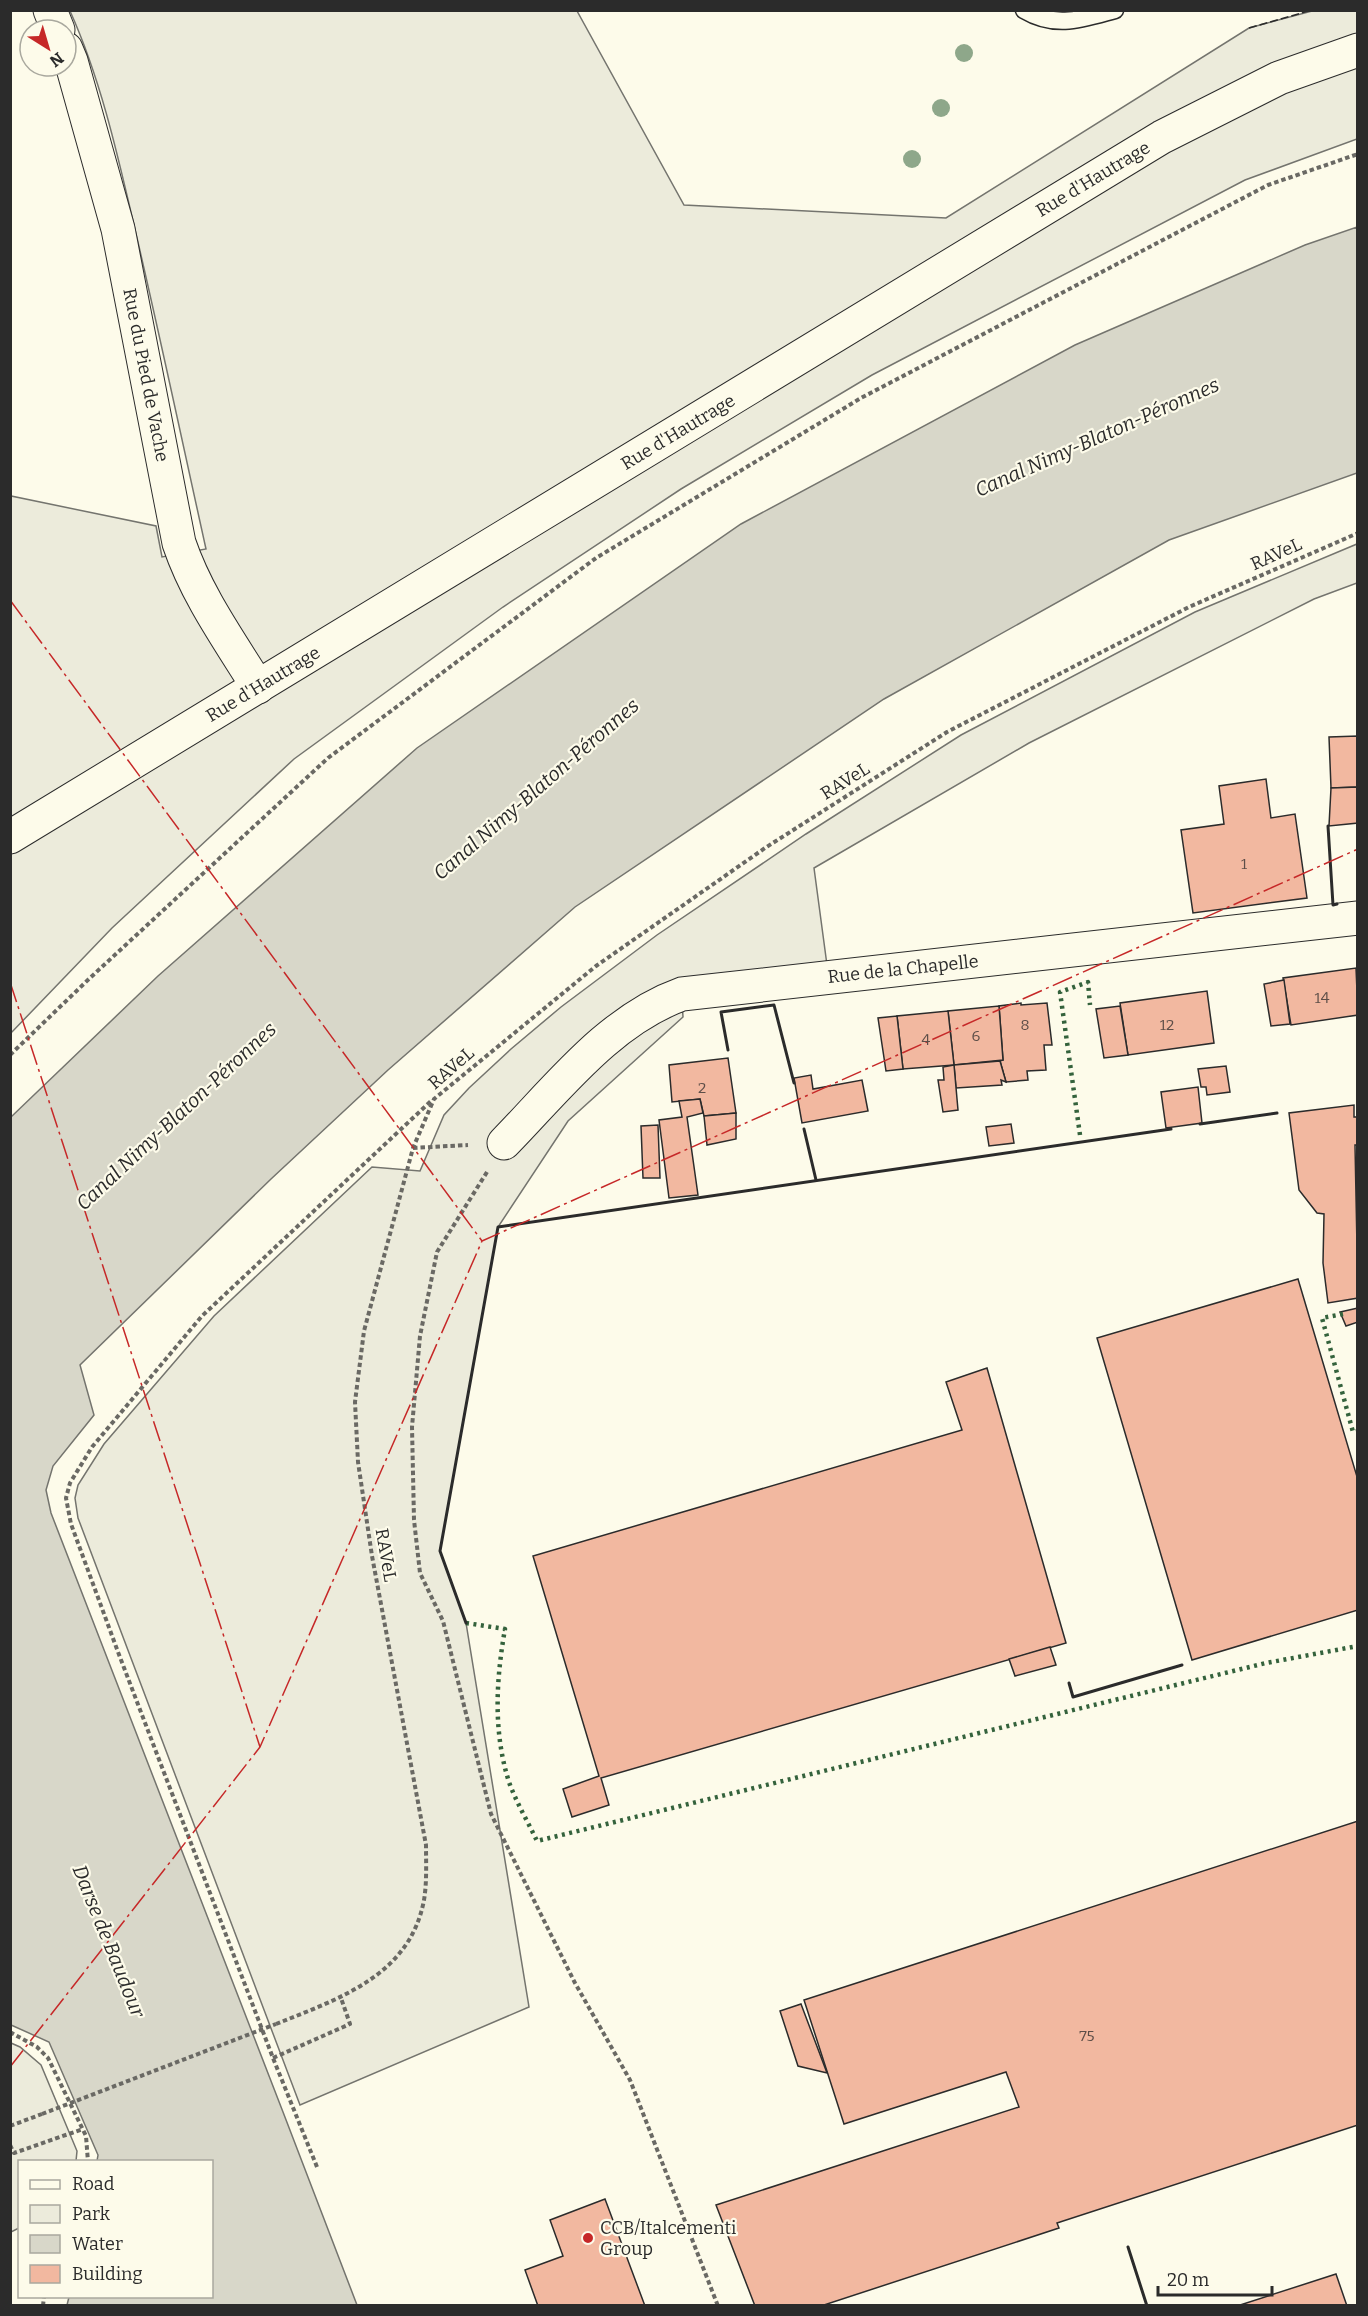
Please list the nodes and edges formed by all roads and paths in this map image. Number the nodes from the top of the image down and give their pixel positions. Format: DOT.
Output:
graph roads {
  1 [pos="1024,10"];
  2 [pos="1114,10"];
  3 [pos="1358,50"];
  4 [pos="74,78"];
  5 [pos="1358,154"];
  6 [pos="1358,532"];
  7 [pos="258,687"];
  8 [pos="10,837"];
  9 [pos="1358,918"];
  10 [pos="10,1055"];
  11 [pos="434,1099"];
  12 [pos="504,1143"];
  13 [pos="413,1148"];
  14 [pos="341,1998"];
  15 [pos="10,2032"];
  16 [pos="273,2058"];
  17 [pos="10,2126"];
  18 [pos="83,2128"];
  19 [pos="10,2145"];
  20 [pos="88,2160"];
  21 [pos="317,2167"];
  22 [pos="718,2306"];
  1 -- 2 [label="lane"];
  3 -- 7 [label="street, Rue d'Hautrage"];
  4 -- 7 [label="street, Rue du Pied de Vache"];
  5 -- 10 [label="path"];
  6 -- 11 [label="path, RAVeL"];
  7 -- 8 [label="street, Rue d'Hautrage"];
  9 -- 12 [label="street, Rue de la Chapelle"];
  11 -- 13 [label="path, RAVeL"];
  11 -- 16 [label="path"];
  12 -- 13 [label="path"];
  12 -- 22 [label="path"];
  13 -- 14 [label="path, RAVeL"];
  14 -- 16 [label="path"];
  14 -- 17 [label="path, RAVeL, bridge"];
  15 -- 18 [label="path"];
  16 -- 21 [label="path"];
  18 -- 19 [label="path"];
  18 -- 20 [label="path"];
}
